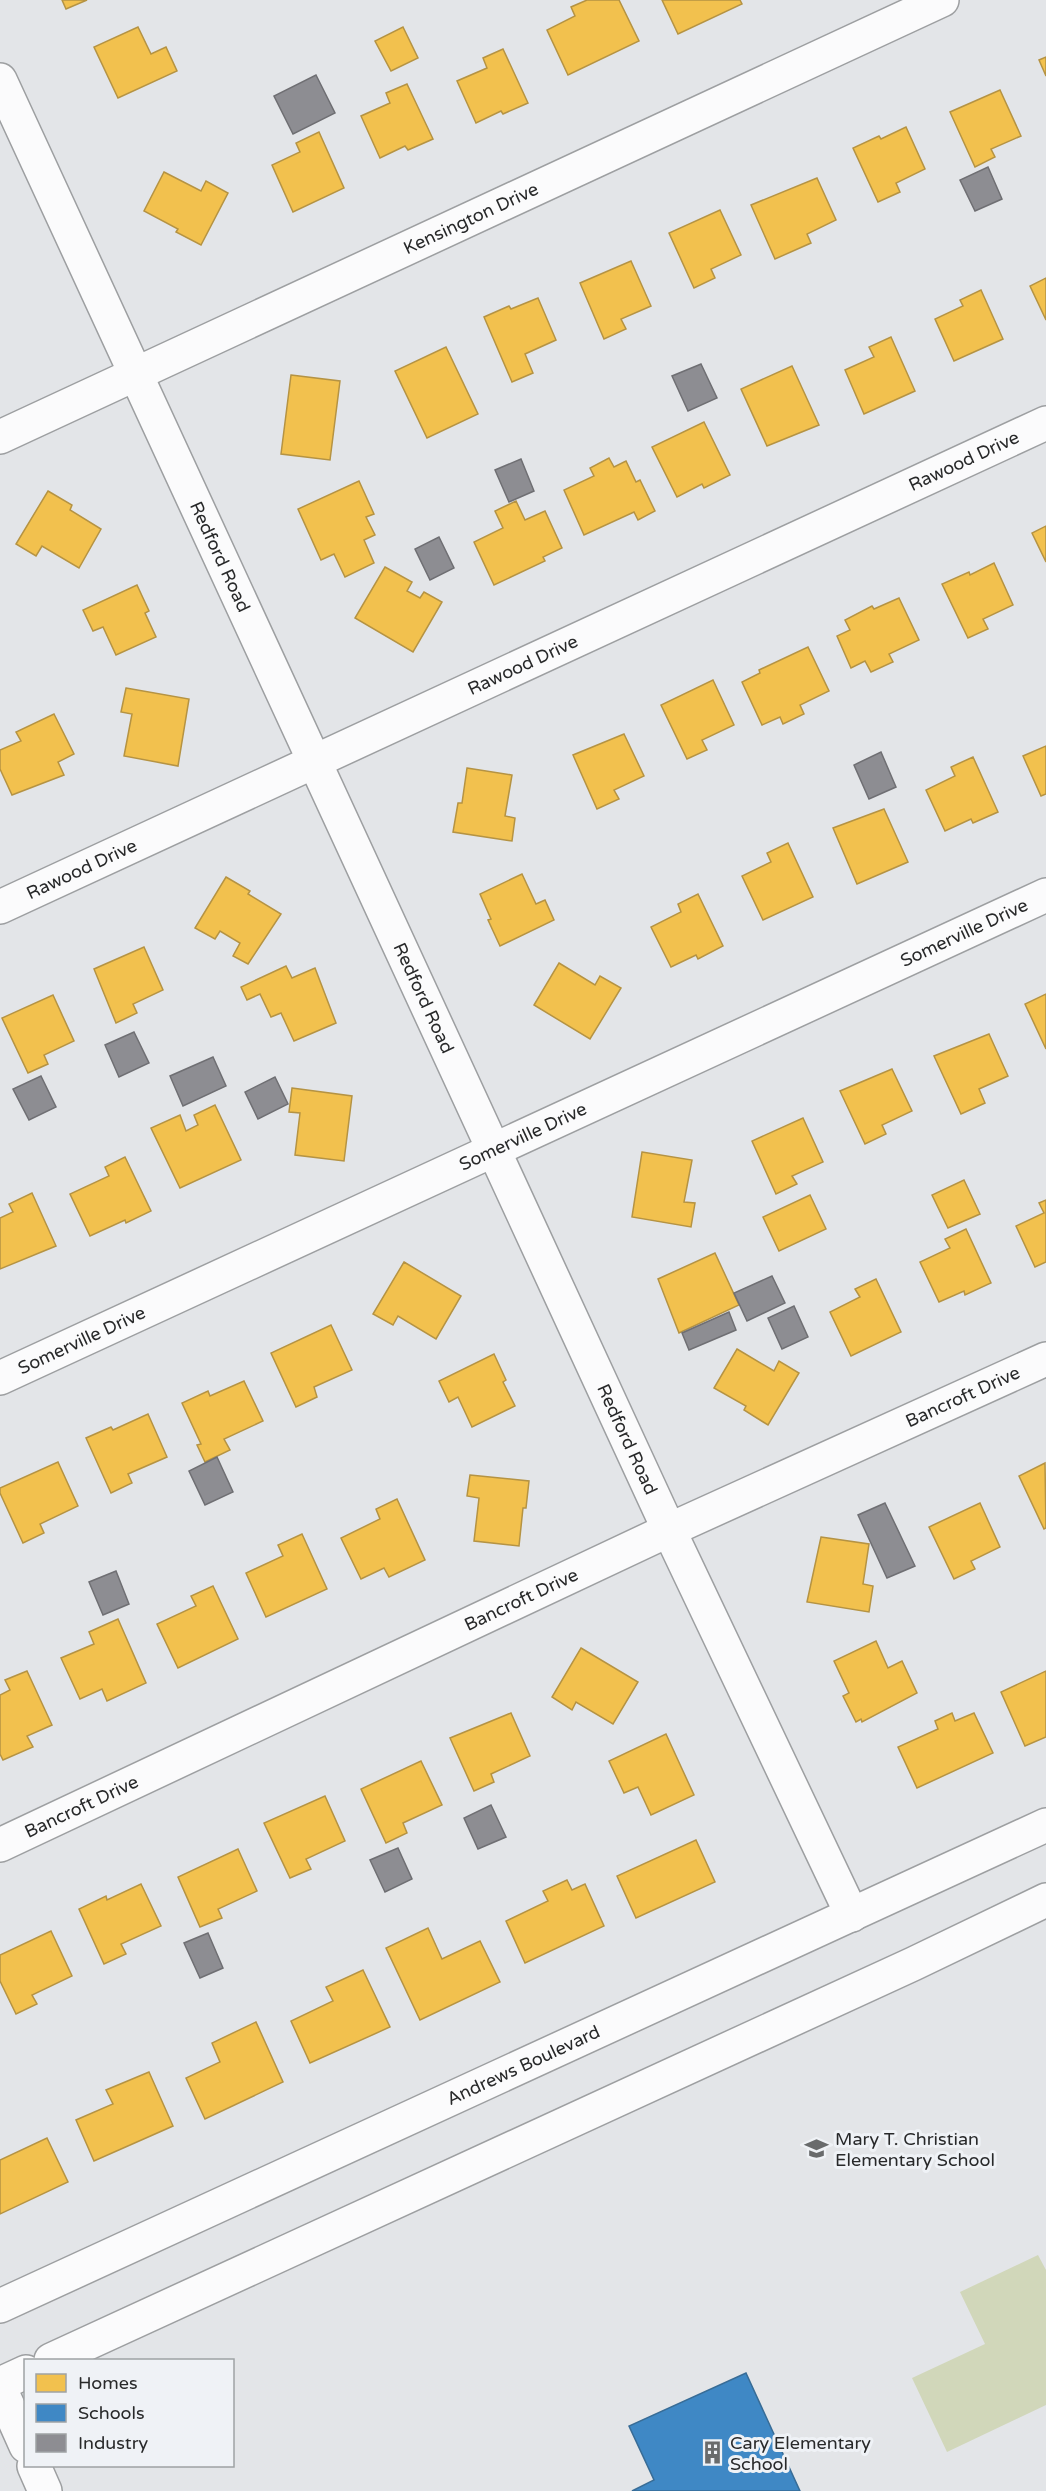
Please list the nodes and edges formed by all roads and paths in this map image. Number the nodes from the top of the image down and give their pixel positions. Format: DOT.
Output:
graph roads {
  1 [pos="942,0"];
  2 [pos="907,7"];
  3 [pos="0,80"];
  4 [pos="136,373"];
  5 [pos="1046,423"];
  6 [pos="0,437"];
  7 [pos="315,762"];
  8 [pos="1046,895"];
  9 [pos="0,907"];
  10 [pos="494,1149"];
  11 [pos="1046,1359"];
  12 [pos="0,1378"];
  13 [pos="669,1530"];
  14 [pos="1046,1825"];
  15 [pos="0,1845"];
  16 [pos="1046,1900"];
  17 [pos="852,1915"];
  18 [pos="0,2306"];
  19 [pos="55,2359"];
  20 [pos="24,2373"];
  21 [pos="0,2386"];
  22 [pos="24,2441"];
  23 [pos="34,2467"];
  24 [pos="45,2491"];
  1 -- 2 [label="street, Kensington Drive"];
  2 -- 4 [label="street, Kensington Drive"];
  3 -- 4 [label="street, Redford Road"];
  4 -- 6 [label="street, Kensington Drive"];
  4 -- 7 [label="street, Redford Road"];
  5 -- 7 [label="street, Rawood Drive"];
  7 -- 9 [label="street, Rawood Drive"];
  7 -- 10 [label="street, Redford Road"];
  8 -- 10 [label="street, Somerville Drive"];
  10 -- 12 [label="street, Somerville Drive"];
  10 -- 13 [label="street, Redford Road"];
  11 -- 13 [label="street, Bancroft Drive"];
  13 -- 15 [label="street, Bancroft Drive"];
  13 -- 17 [label="street, Redford Road"];
  14 -- 17 [label="street, Andrews Boulevard"];
  16 -- 19 [label="street"];
  17 -- 18 [label="street, Andrews Boulevard"];
  20 -- 21 [label="street"];
  21 -- 22 [label="street"];
  23 -- 24 [label="street"];
}
